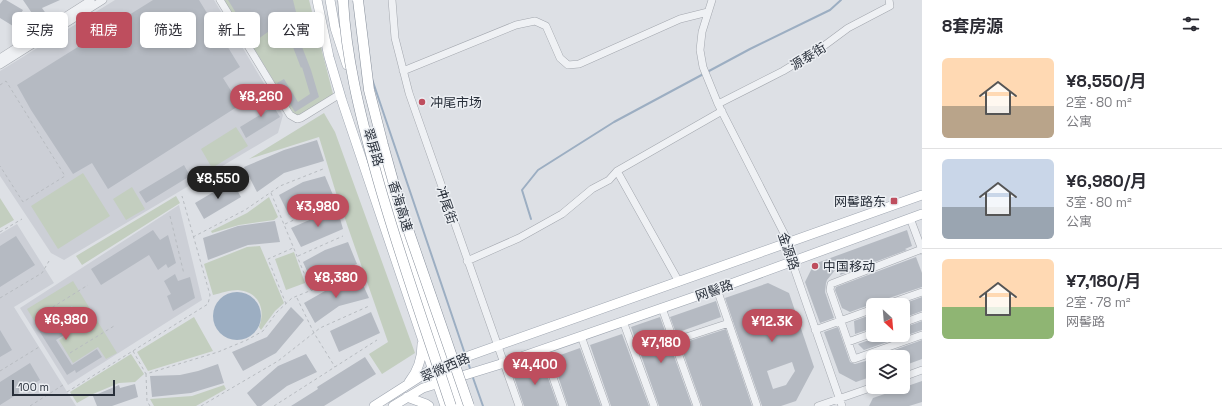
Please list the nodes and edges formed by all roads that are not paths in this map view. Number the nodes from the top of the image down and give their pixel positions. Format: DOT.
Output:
graph roads {
  1 [pos="91,0"];
  2 [pos="103,0"];
  3 [pos="220,0"];
  4 [pos="317,0"];
  5 [pos="330,0"];
  6 [pos="343,0"];
  7 [pos="358,0"];
  8 [pos="392,0"];
  9 [pos="712,0"];
  10 [pos="889,0"];
  11 [pos="708,12"];
  12 [pos="0,58"];
  13 [pos="0,66"];
  14 [pos="403,71"];
  15 [pos="340,94"];
  16 [pos="718,104"];
  17 [pos="722,111"];
  18 [pos="617,171"];
  19 [pos="922,195"];
  20 [pos="922,214"];
  21 [pos="910,218"];
  22 [pos="789,243"];
  23 [pos="922,249"];
  24 [pos="467,261"];
  25 [pos="792,262"];
  26 [pos="679,282"];
  27 [pos="717,289"];
  28 [pos="922,292"];
  29 [pos="905,298"];
  30 [pos="662,308"];
  31 [pos="866,312"];
  32 [pos="922,316"];
  33 [pos="910,320"];
  34 [pos="623,321"];
  35 [pos="841,321"];
  36 [pos="729,323"];
  37 [pos="815,330"];
  38 [pos="922,335"];
  39 [pos="422,336"];
  40 [pos="581,336"];
  41 [pos="866,336"];
  42 [pos="674,341"];
  43 [pos="848,342"];
  44 [pos="498,345"];
  45 [pos="543,349"];
  46 [pos="504,362"];
  47 [pos="446,365"];
  48 [pos="432,370"];
  49 [pos="922,370"];
  50 [pos="910,374"];
  51 [pos="450,379"];
  52 [pos="437,384"];
  53 [pos="402,388"];
  54 [pos="866,390"];
  55 [pos="407,397"];
  56 [pos="840,402"];
  57 [pos="374,406"];
  58 [pos="393,406"];
  59 [pos="429,406"];
  60 [pos="445,406"];
  61 [pos="451,406"];
  62 [pos="460,406"];
  63 [pos="469,406"];
  64 [pos="519,406"];
  65 [pos="564,406"];
  66 [pos="606,406"];
  67 [pos="654,406"];
  68 [pos="697,406"];
  69 [pos="757,406"];
  70 [pos="818,406"];
  1 -- 12 [label="street"];
  2 -- 13 [label="street"];
  3 -- 15 [label="street"];
  4 -- 15 [label="main road, 翠屏路"];
  5 -- 47 [label="main road, 翠屏路"];
  6 -- 61 [label="highway, 香海高速, bridge"];
  7 -- 63 [label="highway, 香海高速, bridge"];
  8 -- 14 [label="street, 冲尾街"];
  9 -- 11 [label="street, 金源路"];
  10 -- 16 [label="street, 源泰街"];
  11 -- 14 [label="street"];
  11 -- 16 [label="street, 金源路"];
  14 -- 24 [label="street, 冲尾街"];
  15 -- 39 [label="main road, 翠屏路"];
  16 -- 17 [label="street, 金源路"];
  17 -- 18 [label="street"];
  17 -- 22 [label="street, 金源路"];
  18 -- 24 [label="street"];
  18 -- 26 [label="street"];
  19 -- 22 [label="main road, 翠微西路"];
  20 -- 21 [label="main road, 网髻路"];
  21 -- 23 [label="street"];
  21 -- 25 [label="main road, 网髻路"];
  22 -- 25 [label="street, 金源路"];
  22 -- 26 [label="main road, 翠微西路"];
  23 -- 35 [label="street"];
  24 -- 44 [label="street, 冲尾街"];
  25 -- 27 [label="main road, 网髻路"];
  25 -- 37 [label="street, 金源路"];
  26 -- 44 [label="main road, 翠微西路"];
  27 -- 30 [label="main road, 网髻路"];
  27 -- 36 [label="street"];
  28 -- 29 [label="street"];
  30 -- 34 [label="main road, 网髻路"];
  30 -- 42 [label="street"];
  31 -- 35 [label="street"];
  32 -- 33 [label="street"];
  34 -- 40 [label="main road, 网髻路"];
  34 -- 67 [label="street"];
  35 -- 37 [label="street"];
  35 -- 43 [label="street"];
  36 -- 42 [label="street"];
  36 -- 69 [label="street"];
  37 -- 56 [label="street, 金源路"];
  38 -- 43 [label="street"];
  39 -- 48 [label="main road, 翠屏路"];
  39 -- 53 [label="main road"];
  40 -- 45 [label="main road, 网髻路"];
  40 -- 66 [label="street"];
  41 -- 43 [label="street"];
  42 -- 68 [label="street"];
  44 -- 46 [label="street, 冲尾街"];
  44 -- 47 [label="main road, 翠微西路"];
  45 -- 46 [label="main road, 网髻路"];
  45 -- 65 [label="street"];
  46 -- 51 [label="main road, 翠微西路"];
  46 -- 64 [label="street, 冲尾街"];
  47 -- 48 [label="main road, 翠微西路"];
  47 -- 51 [label="main road, 翠屏路"];
  48 -- 52 [label="main road, 翠屏路"];
  48 -- 53 [label="main road, 翠微西路"];
  49 -- 50 [label="street"];
  51 -- 52 [label="main road, 翠微西路"];
  51 -- 62 [label="main road, 翠屏路"];
  52 -- 55 [label="main road, 翠微西路"];
  52 -- 60 [label="main road, 翠屏路"];
  53 -- 57 [label="main road, 翠微西路"];
  54 -- 56 [label="street"];
  55 -- 58 [label="main road, 翠微西路"];
  55 -- 59 [label="main road"];
  56 -- 70 [label="street"];
}
